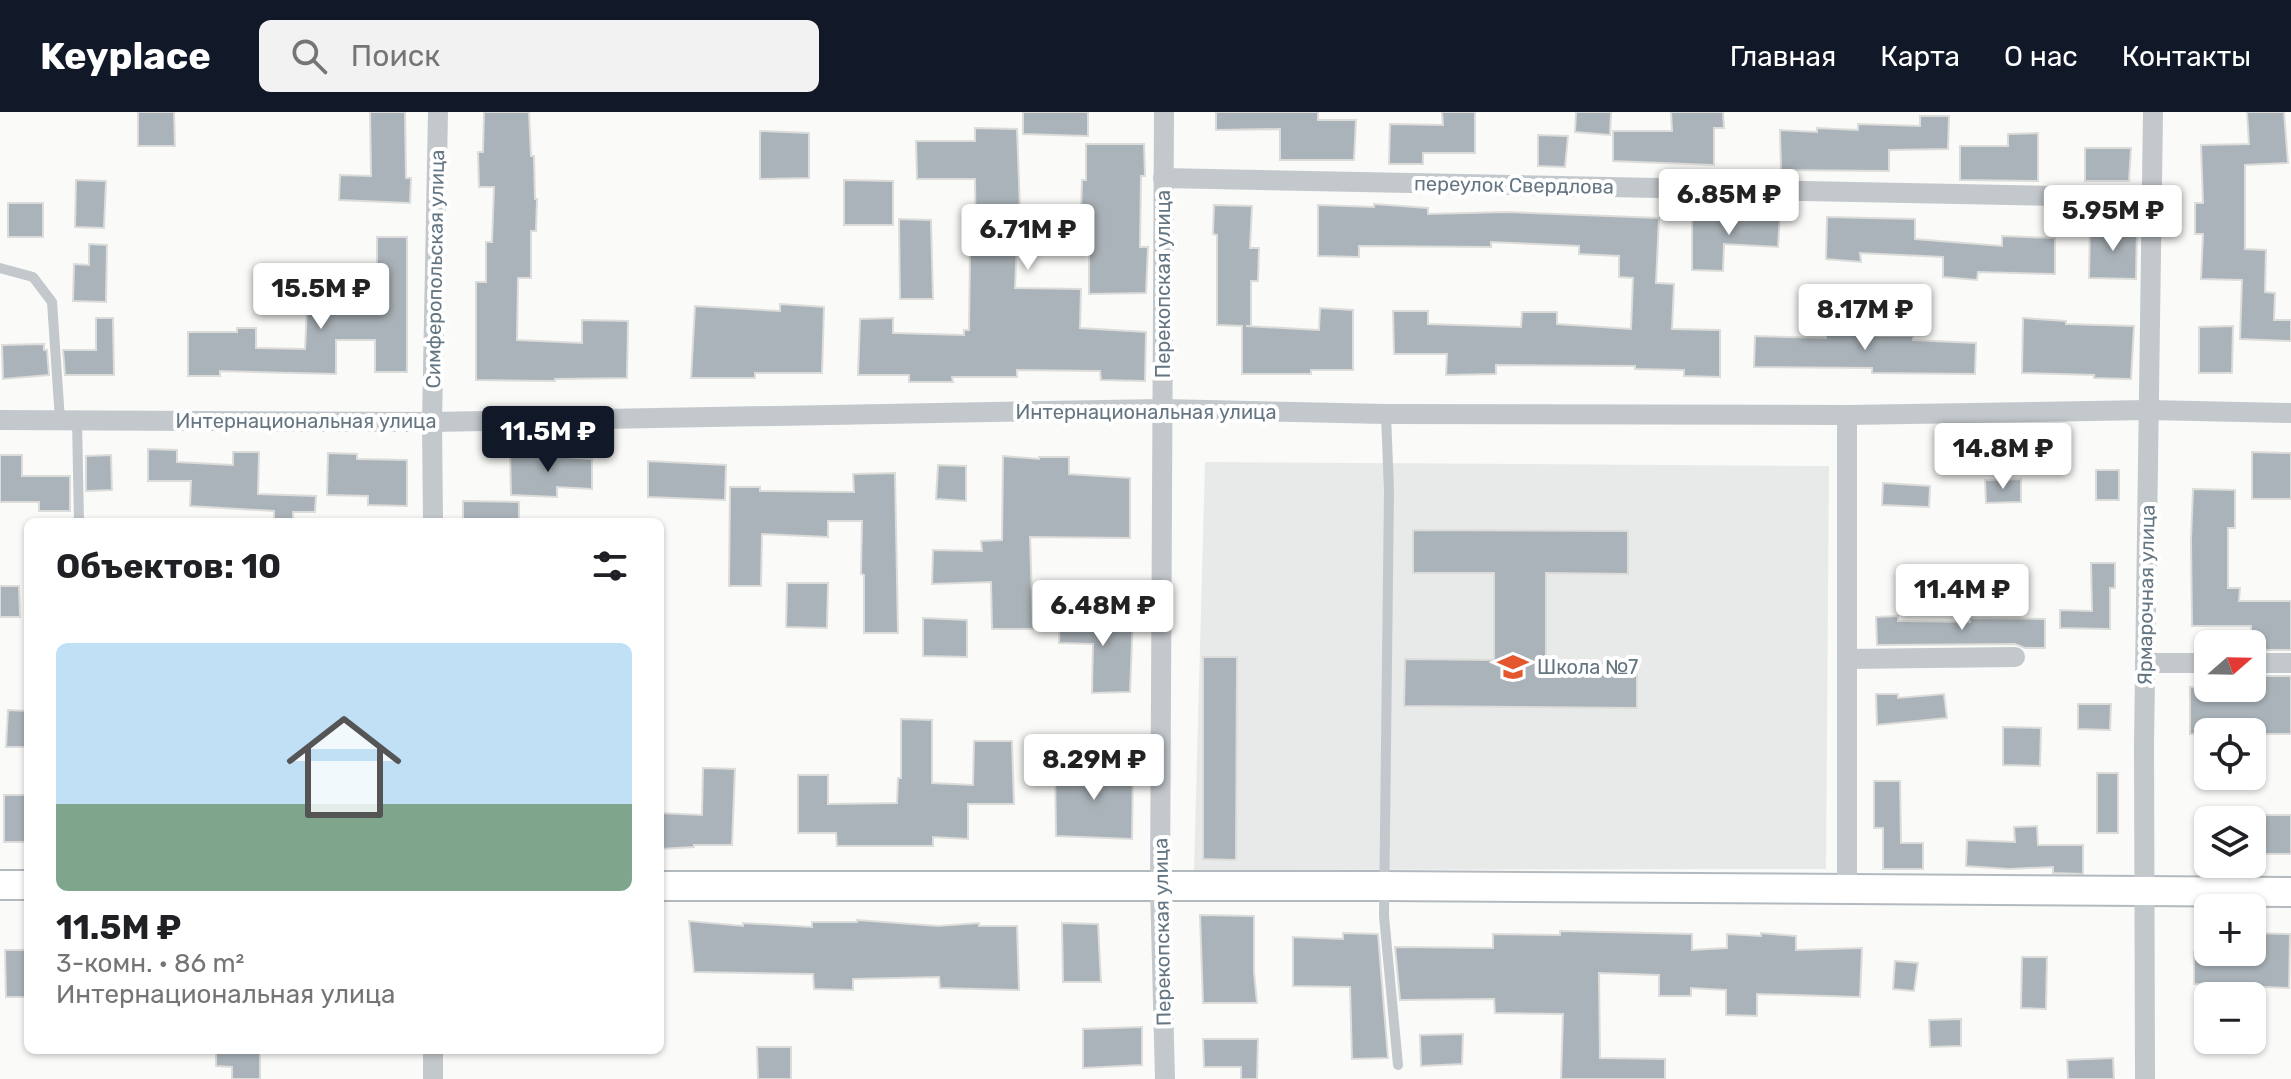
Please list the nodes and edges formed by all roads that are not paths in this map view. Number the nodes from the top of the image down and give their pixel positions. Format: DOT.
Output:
graph roads {
  1 [pos="438,112"];
  2 [pos="1164,112"];
  3 [pos="2153,112"];
  4 [pos="1163,178"];
  5 [pos="2152,198"];
  6 [pos="0,268"];
  7 [pos="1163,409"];
  8 [pos="2148,410"];
  9 [pos="2291,413"];
  10 [pos="1386,414"];
  11 [pos="1847,415"];
  12 [pos="0,420"];
  13 [pos="68,420"];
  14 [pos="432,422"];
  15 [pos="79,518"];
  16 [pos="433,518"];
  17 [pos="2015,657"];
  18 [pos="1847,659"];
  19 [pos="2145,663"];
  20 [pos="2194,663"];
  21 [pos="2266,663"];
  22 [pos="2291,663"];
  23 [pos="0,885"];
  24 [pos="24,885"];
  25 [pos="664,886"];
  26 [pos="1384,886"];
  27 [pos="1160,887"];
  28 [pos="1847,890"];
  29 [pos="2146,891"];
  30 [pos="2291,892"];
  31 [pos="433,1054"];
  32 [pos="1398,1065"];
  33 [pos="433,1079"];
  34 [pos="1165,1079"];
  35 [pos="2145,1079"];
  1 -- 14 [label="street, Симферопольская улица"];
  2 -- 4 [label="street, Перекопская улица"];
  3 -- 5 [label="street, Ярмарочная улица"];
  4 -- 5 [label="street, переулок Свердлова"];
  4 -- 7 [label="street, Перекопская улица"];
  5 -- 8 [label="street, Ярмарочная улица"];
  6 -- 13 [label="lane"];
  7 -- 10 [label="street, Интернациональная улица"];
  7 -- 14 [label="street, Интернациональная улица"];
  7 -- 27 [label="street, Перекопская улица"];
  8 -- 9 [label="street, Интернациональная улица"];
  8 -- 11 [label="street, Интернациональная улица"];
  8 -- 19 [label="street, Ярмарочная улица"];
  10 -- 11 [label="street, Интернациональная улица"];
  10 -- 26 [label="lane"];
  11 -- 18 [label="street"];
  12 -- 13 [label="street, Интернациональная улица"];
  13 -- 14 [label="street, Интернациональная улица"];
  13 -- 15 [label="lane"];
  14 -- 16 [label="street, Симферопольская улица"];
  17 -- 18 [label="street"];
  18 -- 28 [label="street"];
  19 -- 20 [label="street"];
  19 -- 29 [label="street, Ярмарочная улица"];
  21 -- 22 [label="street"];
  23 -- 24 [label="main road"];
  25 -- 27 [label="main road"];
  26 -- 27 [label="main road"];
  26 -- 28 [label="main road"];
  26 -- 32 [label="lane"];
  27 -- 34 [label="street, Перекопская улица"];
  28 -- 29 [label="main road"];
  29 -- 30 [label="main road"];
  29 -- 35 [label="street, Ярмарочная улица"];
  31 -- 33 [label="street"];
}
